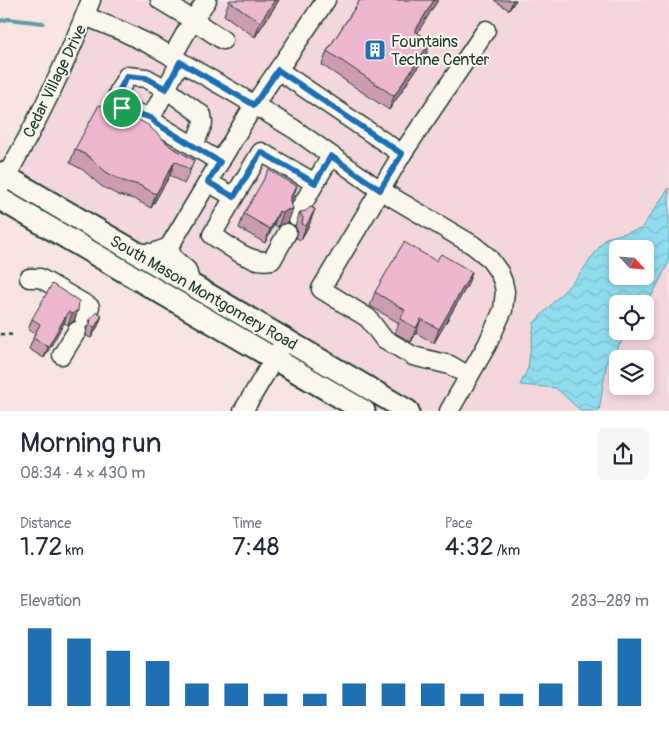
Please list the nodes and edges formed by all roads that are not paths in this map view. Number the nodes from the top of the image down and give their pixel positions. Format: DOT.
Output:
graph roads {
  1 [pos="160,0"];
  2 [pos="207,0"];
  3 [pos="326,0"];
  4 [pos="88,8"];
  5 [pos="193,20"];
  6 [pos="486,30"];
  7 [pos="223,40"];
  8 [pos="176,59"];
  9 [pos="278,70"];
  10 [pos="166,89"];
  11 [pos="254,105"];
  12 [pos="151,118"];
  13 [pos="194,146"];
  14 [pos="402,154"];
  15 [pos="331,156"];
  16 [pos="220,162"];
  17 [pos="2,179"];
  18 [pos="208,182"];
  19 [pos="315,183"];
  20 [pos="380,190"];
  21 [pos="234,197"];
  22 [pos="0,199"];
  23 [pos="296,216"];
  24 [pos="287,233"];
  25 [pos="169,247"];
  26 [pos="138,253"];
  27 [pos="30,278"];
  28 [pos="191,285"];
  29 [pos="285,340"];
  30 [pos="62,355"];
  31 [pos="274,359"];
  32 [pos="469,376"];
  33 [pos="244,411"];
  34 [pos="364,411"];
  35 [pos="408,411"];
  36 [pos="449,411"];
  1 -- 5 [label="street"];
  2 -- 5 [label="street"];
  3 -- 9 [label="street"];
  4 -- 8 [label="street"];
  4 -- 17 [label="street, Cedar Village Drive"];
  5 -- 7 [label="street"];
  5 -- 8 [label="street"];
  6 -- 14 [label="street"];
  8 -- 10 [label="street"];
  8 -- 11 [label="street"];
  9 -- 11 [label="street"];
  9 -- 14 [label="street"];
  10 -- 12 [label="street"];
  10 -- 12 [label="street"];
  10 -- 13 [label="street"];
  11 -- 15 [label="street"];
  11 -- 16 [label="street"];
  12 -- 13 [label="street"];
  13 -- 16 [label="street"];
  14 -- 20 [label="street"];
  15 -- 19 [label="street"];
  15 -- 20 [label="street"];
  16 -- 18 [label="street"];
  17 -- 26 [label="main road, South Mason Montgomery Road"];
  18 -- 21 [label="street"];
  18 -- 25 [label="street"];
  19 -- 21 [label="street"];
  19 -- 23 [label="street"];
  20 -- 32 [label="street"];
  20 -- 32 [label="street"];
  21 -- 24 [label="street"];
  22 -- 31 [label="main road, South Mason Montgomery Road"];
  25 -- 26 [label="street"];
  25 -- 28 [label="street"];
  26 -- 28 [label="main road, South Mason Montgomery Road"];
  27 -- 30 [label="street"];
  28 -- 29 [label="main road, South Mason Montgomery Road"];
  29 -- 31 [label="street"];
  29 -- 35 [label="main road, South Mason Montgomery Road"];
  31 -- 33 [label="street"];
  31 -- 34 [label="main road, South Mason Montgomery Road"];
  32 -- 36 [label="street"];
}
